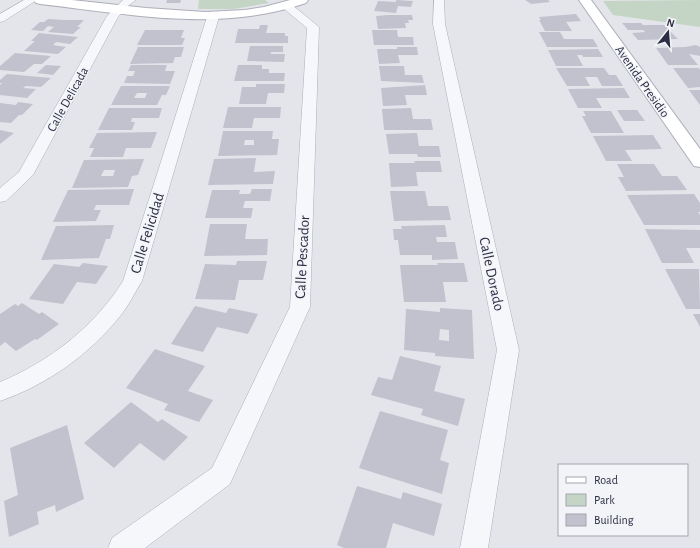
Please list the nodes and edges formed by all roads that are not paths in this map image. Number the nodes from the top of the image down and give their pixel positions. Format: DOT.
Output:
graph roads {
  1 [pos="32,0"];
  2 [pos="40,0"];
  3 [pos="131,0"];
  4 [pos="439,0"];
  5 [pos="585,0"];
  6 [pos="295,3"];
  7 [pos="119,9"];
  8 [pos="213,17"];
  9 [pos="0,19"];
  10 [pos="700,162"];
  11 [pos="0,197"];
  12 [pos="0,392"];
  13 [pos="122,548"];
  14 [pos="474,548"];
  1 -- 9 [label="street"];
  2 -- 7 [label="street"];
  3 -- 7 [label="street, Calle Delicada"];
  4 -- 14 [label="street, Calle Dorado"];
  5 -- 10 [label="street, Avenida Presidio"];
  6 -- 8 [label="street"];
  6 -- 13 [label="street, Calle Pescador"];
  7 -- 8 [label="street"];
  7 -- 11 [label="street, Calle Delicada"];
  8 -- 12 [label="street, Calle Felicidad"];
}
